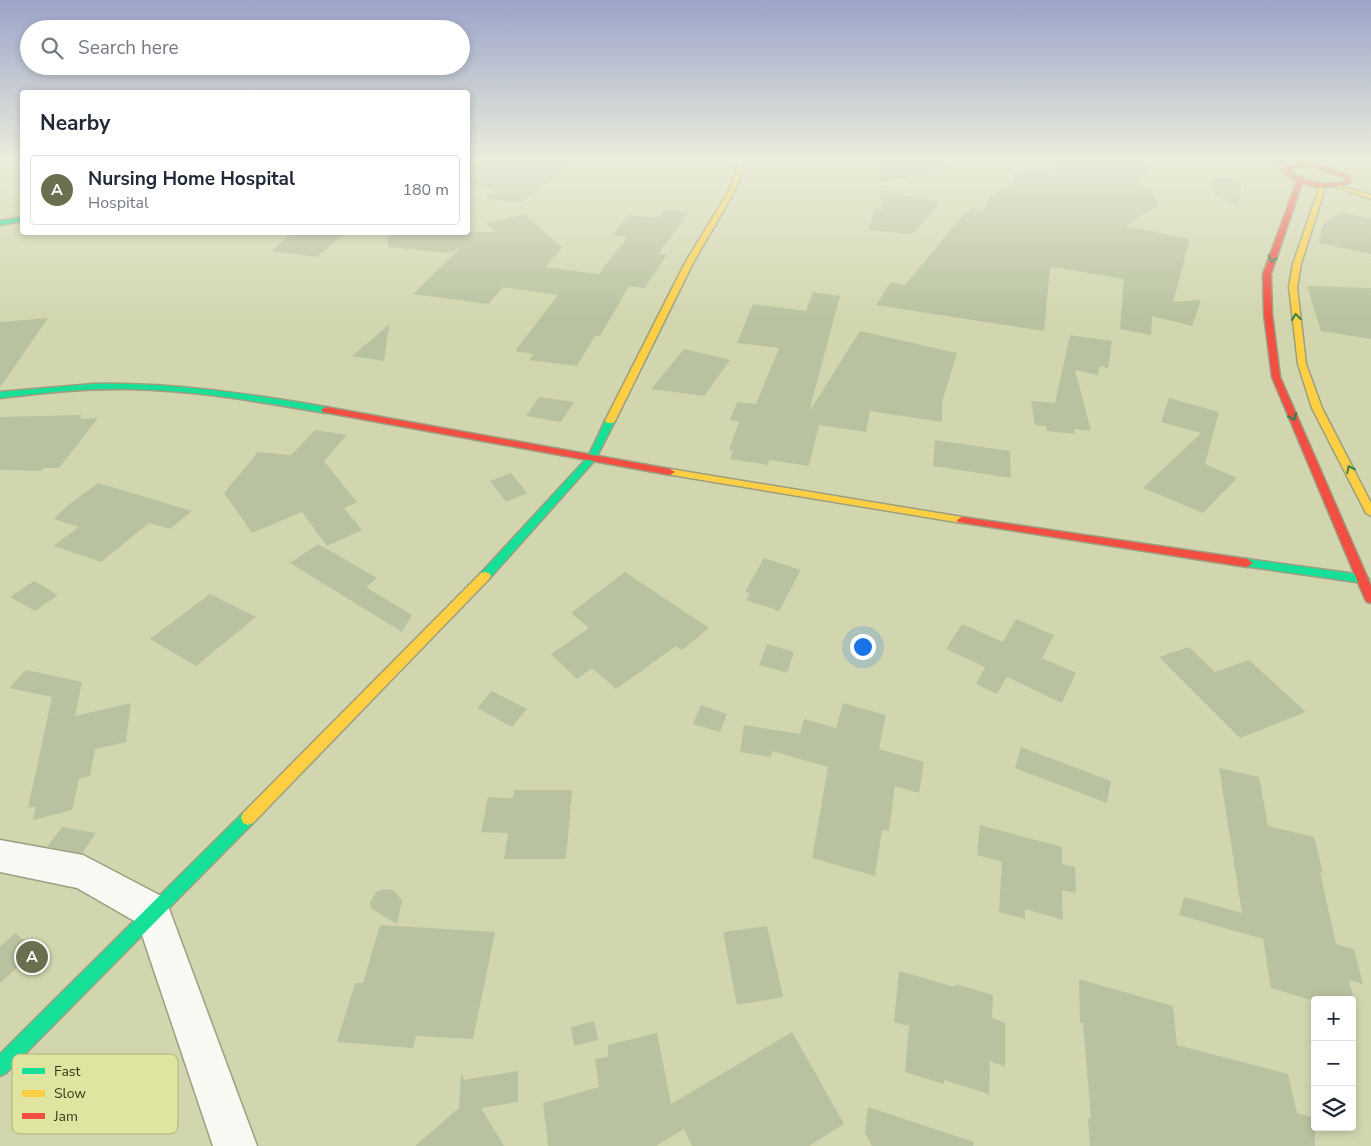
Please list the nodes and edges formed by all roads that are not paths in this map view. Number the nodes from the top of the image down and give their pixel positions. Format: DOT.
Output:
graph roads {
  1 [pos="720,210"];
  2 [pos="1289,210"];
  3 [pos="1315,210"];
  4 [pos="20,211"];
  5 [pos="0,214"];
  6 [pos="20,219"];
  7 [pos="0,223"];
  8 [pos="0,395"];
  9 [pos="592,458"];
  10 [pos="1371,513"];
  11 [pos="1363,579"];
  12 [pos="1371,599"];
  13 [pos="0,856"];
  14 [pos="152,911"];
  15 [pos="13,1054"];
  16 [pos="12,1055"];
  17 [pos="0,1067"];
  18 [pos="234,1146"];
  1 -- 9 [label="street"];
  2 -- 11 [label="street, one-way"];
  10 -- 3 [label="street, one-way"];
  4 -- 5 [label="street"];
  6 -- 7 [label="street"];
  8 -- 9 [label="street"];
  9 -- 11 [label="street"];
  9 -- 14 [label="street"];
  11 -- 12 [label="street"];
  13 -- 14 [label="street"];
  14 -- 15 [label="street"];
  14 -- 18 [label="street"];
  16 -- 17 [label="street"];
}
